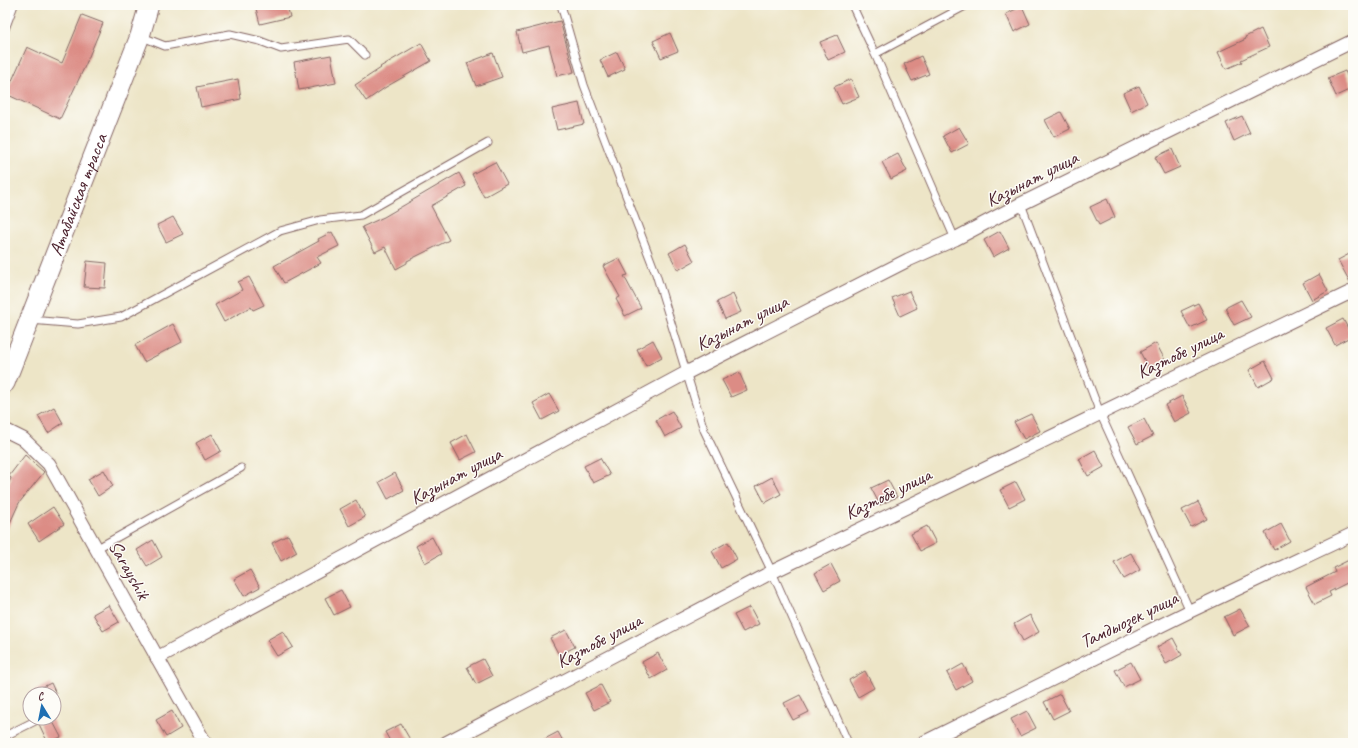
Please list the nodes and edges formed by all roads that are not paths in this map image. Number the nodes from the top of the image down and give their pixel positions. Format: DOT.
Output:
graph roads {
  1 [pos="14,5"];
  2 [pos="149,5"];
  3 [pos="561,5"];
  4 [pos="852,5"];
  5 [pos="967,5"];
  6 [pos="5,29"];
  7 [pos="140,36"];
  8 [pos="1353,41"];
  9 [pos="875,54"];
  10 [pos="365,55"];
  11 [pos="488,143"];
  12 [pos="1021,204"];
  13 [pos="955,239"];
  14 [pos="1353,291"];
  15 [pos="30,320"];
  16 [pos="686,373"];
  17 [pos="5,383"];
  18 [pos="1100,413"];
  19 [pos="5,430"];
  20 [pos="241,468"];
  21 [pos="1353,534"];
  22 [pos="96,549"];
  23 [pos="772,572"];
  24 [pos="1190,610"];
  25 [pos="157,658"];
  26 [pos="25,726"];
  27 [pos="5,736"];
  28 [pos="205,743"];
  29 [pos="446,743"];
  30 [pos="848,743"];
  31 [pos="923,743"];
  1 -- 6 [label="lane"];
  2 -- 7 [label="main road, Атабайская трасса"];
  3 -- 16 [label="lane"];
  4 -- 9 [label="lane"];
  5 -- 9 [label="lane"];
  7 -- 10 [label="lane"];
  7 -- 15 [label="main road, Атабайская трасса"];
  8 -- 12 [label="street, Казынат улица"];
  9 -- 13 [label="lane"];
  11 -- 15 [label="lane"];
  12 -- 13 [label="street, Казынат улица"];
  12 -- 18 [label="lane"];
  13 -- 16 [label="street, Казынат улица"];
  14 -- 18 [label="street, Казтобе улица"];
  15 -- 17 [label="main road, Атабайская трасса"];
  16 -- 23 [label="lane"];
  16 -- 25 [label="street, Казынат улица"];
  18 -- 23 [label="street, Казтобе улица"];
  18 -- 24 [label="lane"];
  19 -- 22 [label="street, Sarayshik"];
  20 -- 22 [label="lane"];
  21 -- 24 [label="street, Тамдыозек улица"];
  22 -- 25 [label="street, Sarayshik"];
  23 -- 29 [label="street, Казтобе улица"];
  23 -- 30 [label="lane"];
  24 -- 31 [label="street, Тамдыозек улица"];
  25 -- 28 [label="street, Sarayshik"];
  26 -- 27 [label="lane"];
}
